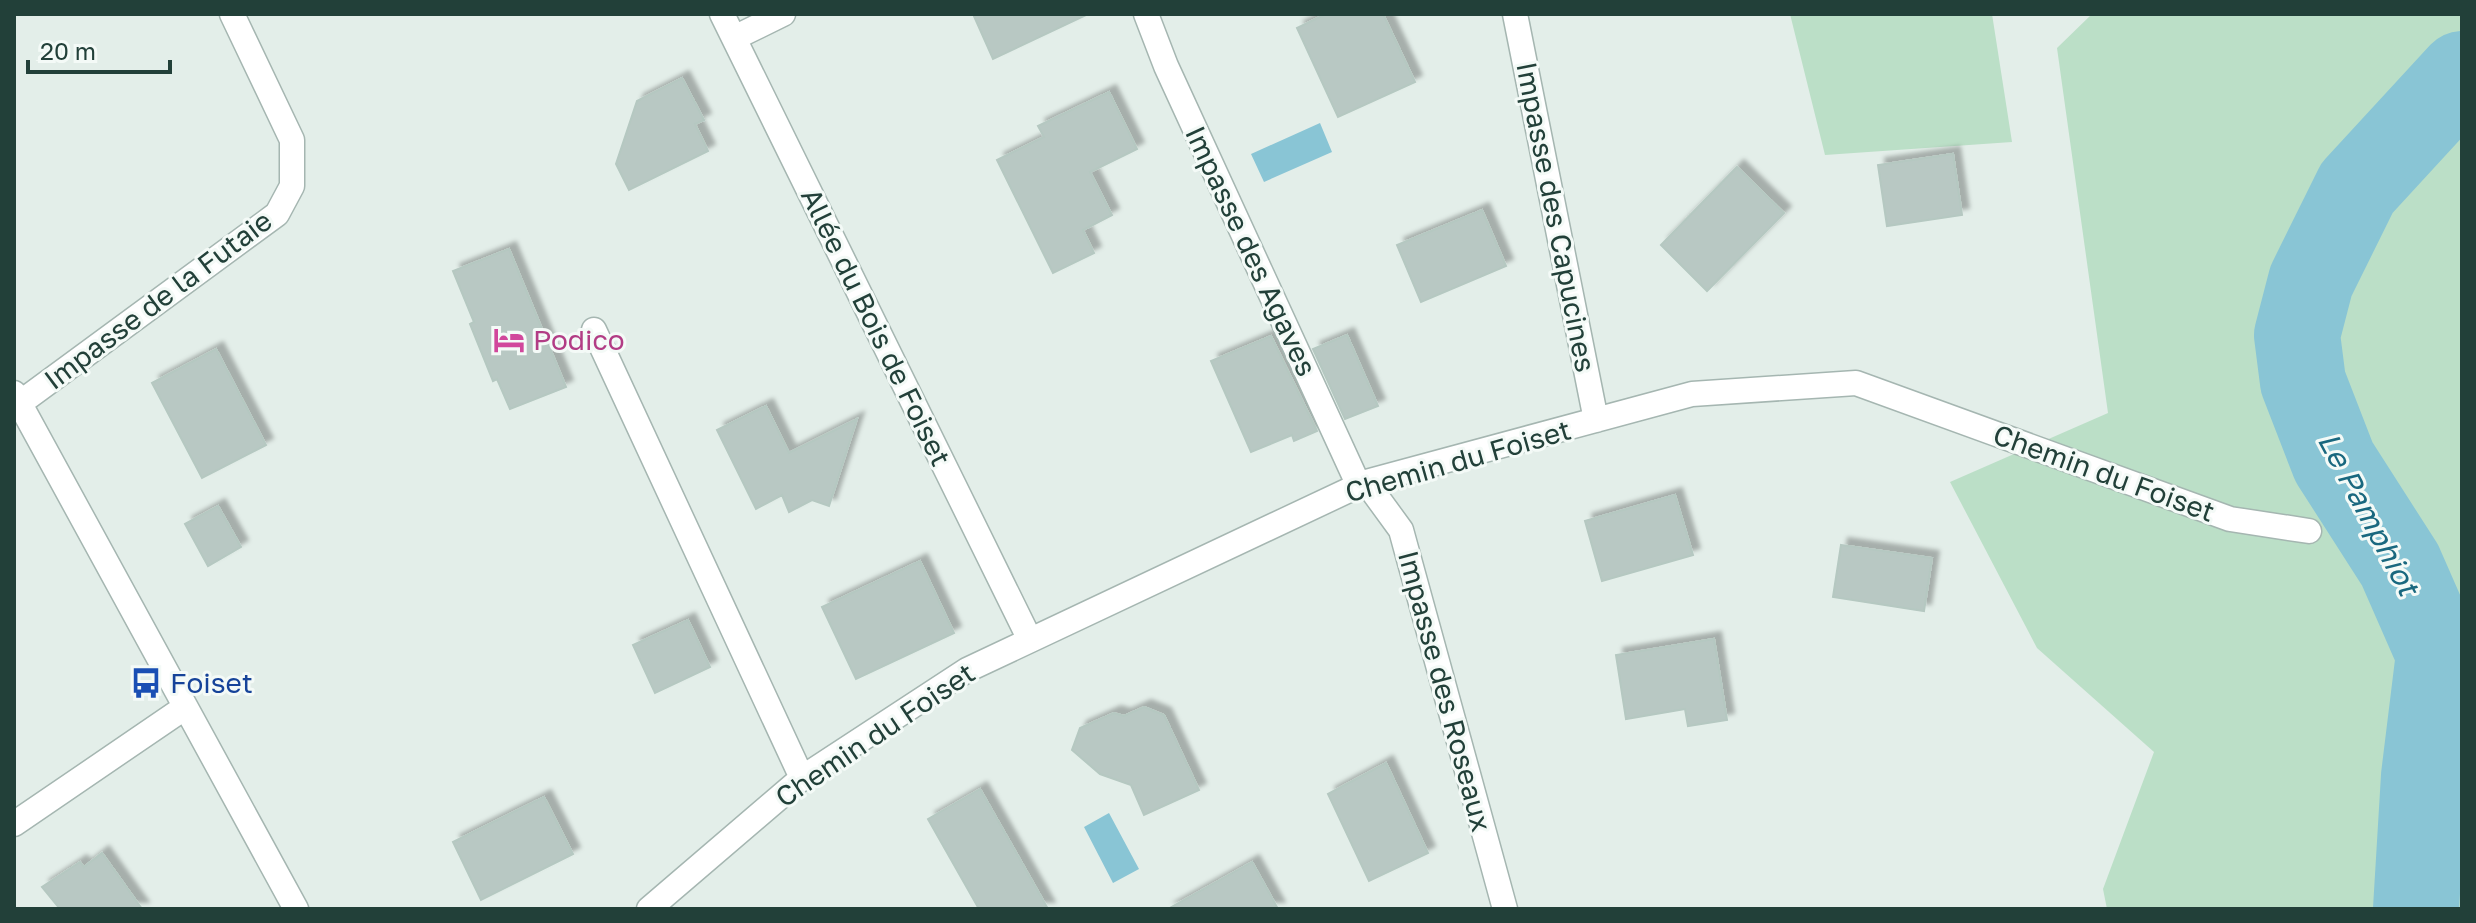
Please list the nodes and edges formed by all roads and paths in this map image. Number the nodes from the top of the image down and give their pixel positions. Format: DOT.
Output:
graph roads {
  1 [pos="232,14"];
  2 [pos="722,14"];
  3 [pos="783,14"];
  4 [pos="1146,14"];
  5 [pos="1515,14"];
  6 [pos="734,38"];
  7 [pos="594,330"];
  8 [pos="17,398"];
  9 [pos="1596,420"];
  10 [pos="1363,484"];
  11 [pos="2309,531"];
  12 [pos="1030,640"];
  13 [pos="184,708"];
  14 [pos="802,778"];
  15 [pos="14,824"];
  16 [pos="290,902"];
  17 [pos="649,909"];
  18 [pos="1505,909"];
  1 -- 8 [label="street, Impasse de la Futaie"];
  2 -- 6 [label="street, Allée du Bois de Foiset"];
  3 -- 6 [label="street"];
  4 -- 10 [label="street, Impasse des Agaves"];
  5 -- 9 [label="street, Impasse des Capucines"];
  6 -- 12 [label="street, Allée du Bois de Foiset"];
  7 -- 14 [label="street"];
  8 -- 13 [label="street"];
  9 -- 10 [label="street, Chemin du Foiset"];
  9 -- 11 [label="street, Chemin du Foiset"];
  10 -- 12 [label="street, Chemin du Foiset"];
  10 -- 18 [label="street, Impasse des Roseaux"];
  12 -- 14 [label="street, Chemin du Foiset"];
  13 -- 15 [label="street"];
  13 -- 16 [label="street"];
  14 -- 17 [label="street, Chemin du Foiset"];
}
